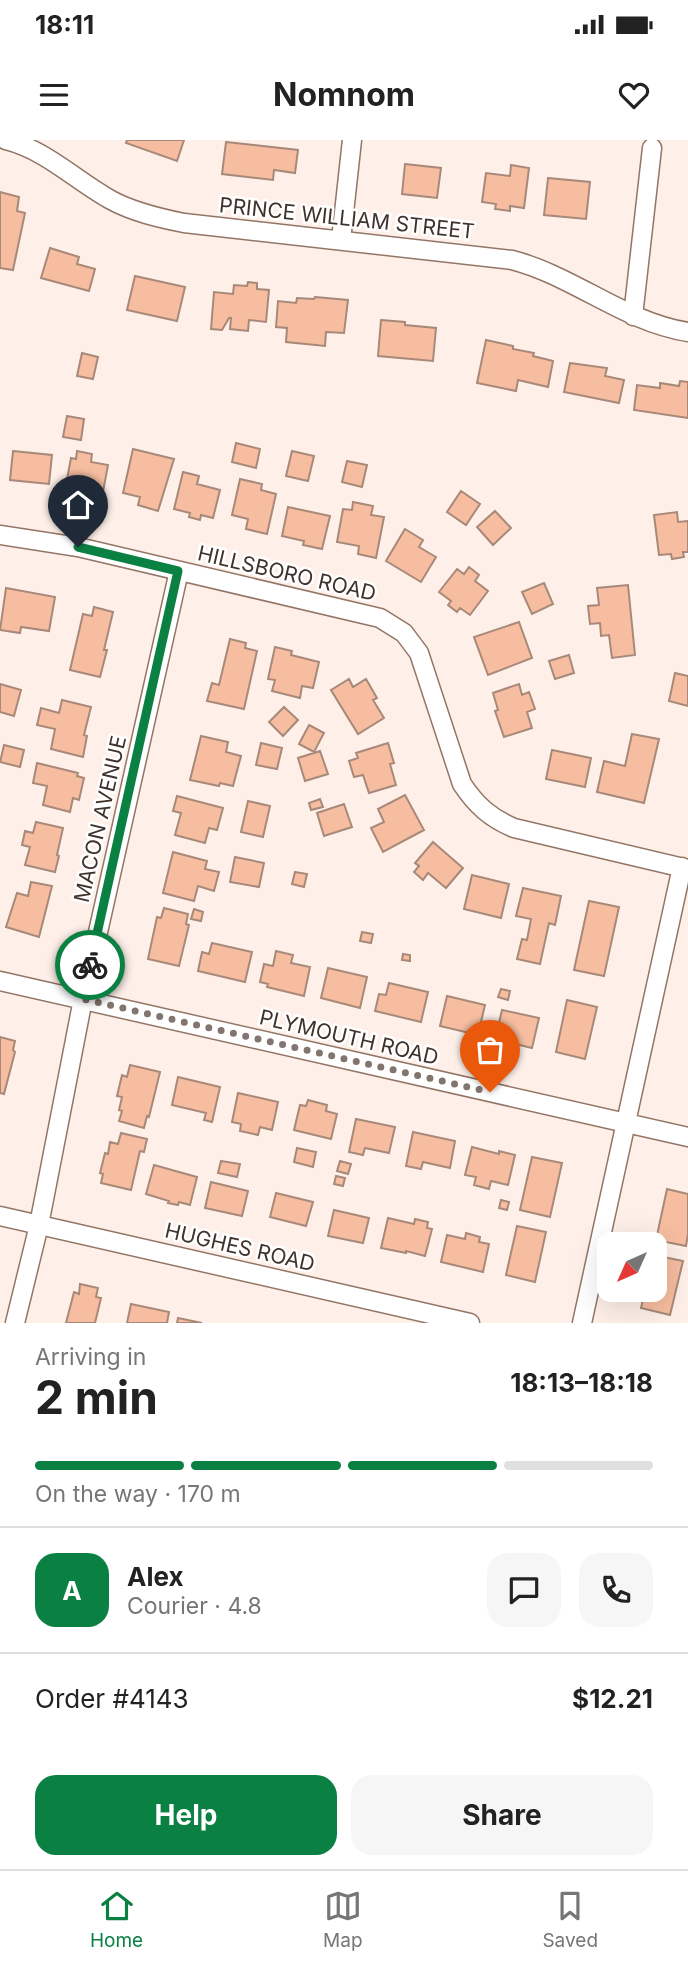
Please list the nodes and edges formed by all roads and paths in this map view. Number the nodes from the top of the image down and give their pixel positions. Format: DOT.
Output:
graph roads {
  1 [pos="6,140"];
  2 [pos="352,140"];
  3 [pos="652,148"];
  4 [pos="341,240"];
  5 [pos="633,316"];
  6 [pos="688,332"];
  7 [pos="0,535"];
  8 [pos="178,571"];
  9 [pos="685,868"];
  10 [pos="0,981"];
  11 [pos="83,999"];
  12 [pos="625,1123"];
  13 [pos="688,1137"];
  14 [pos="0,1216"];
  15 [pos="39,1225"];
  16 [pos="15,1323"];
  17 [pos="470,1323"];
  18 [pos="582,1323"];
  1 -- 4 [label="street, PRINCE WILLIAM STREET"];
  2 -- 4 [label="street"];
  3 -- 5 [label="street"];
  4 -- 5 [label="street, PRINCE WILLIAM STREET"];
  5 -- 6 [label="street, PRINCE WILLIAM STREET"];
  7 -- 8 [label="street, HILLSBORO ROAD"];
  8 -- 9 [label="street, HILLSBORO ROAD"];
  8 -- 11 [label="street, MACON AVENUE"];
  9 -- 12 [label="street"];
  10 -- 11 [label="street, PLYMOUTH ROAD"];
  11 -- 12 [label="street, PLYMOUTH ROAD"];
  11 -- 15 [label="street, MACON AVENUE"];
  12 -- 13 [label="street, PLYMOUTH ROAD"];
  12 -- 18 [label="street"];
  14 -- 15 [label="street, HUGHES ROAD"];
  15 -- 16 [label="street, MACON AVENUE"];
  15 -- 17 [label="street, HUGHES ROAD"];
}
